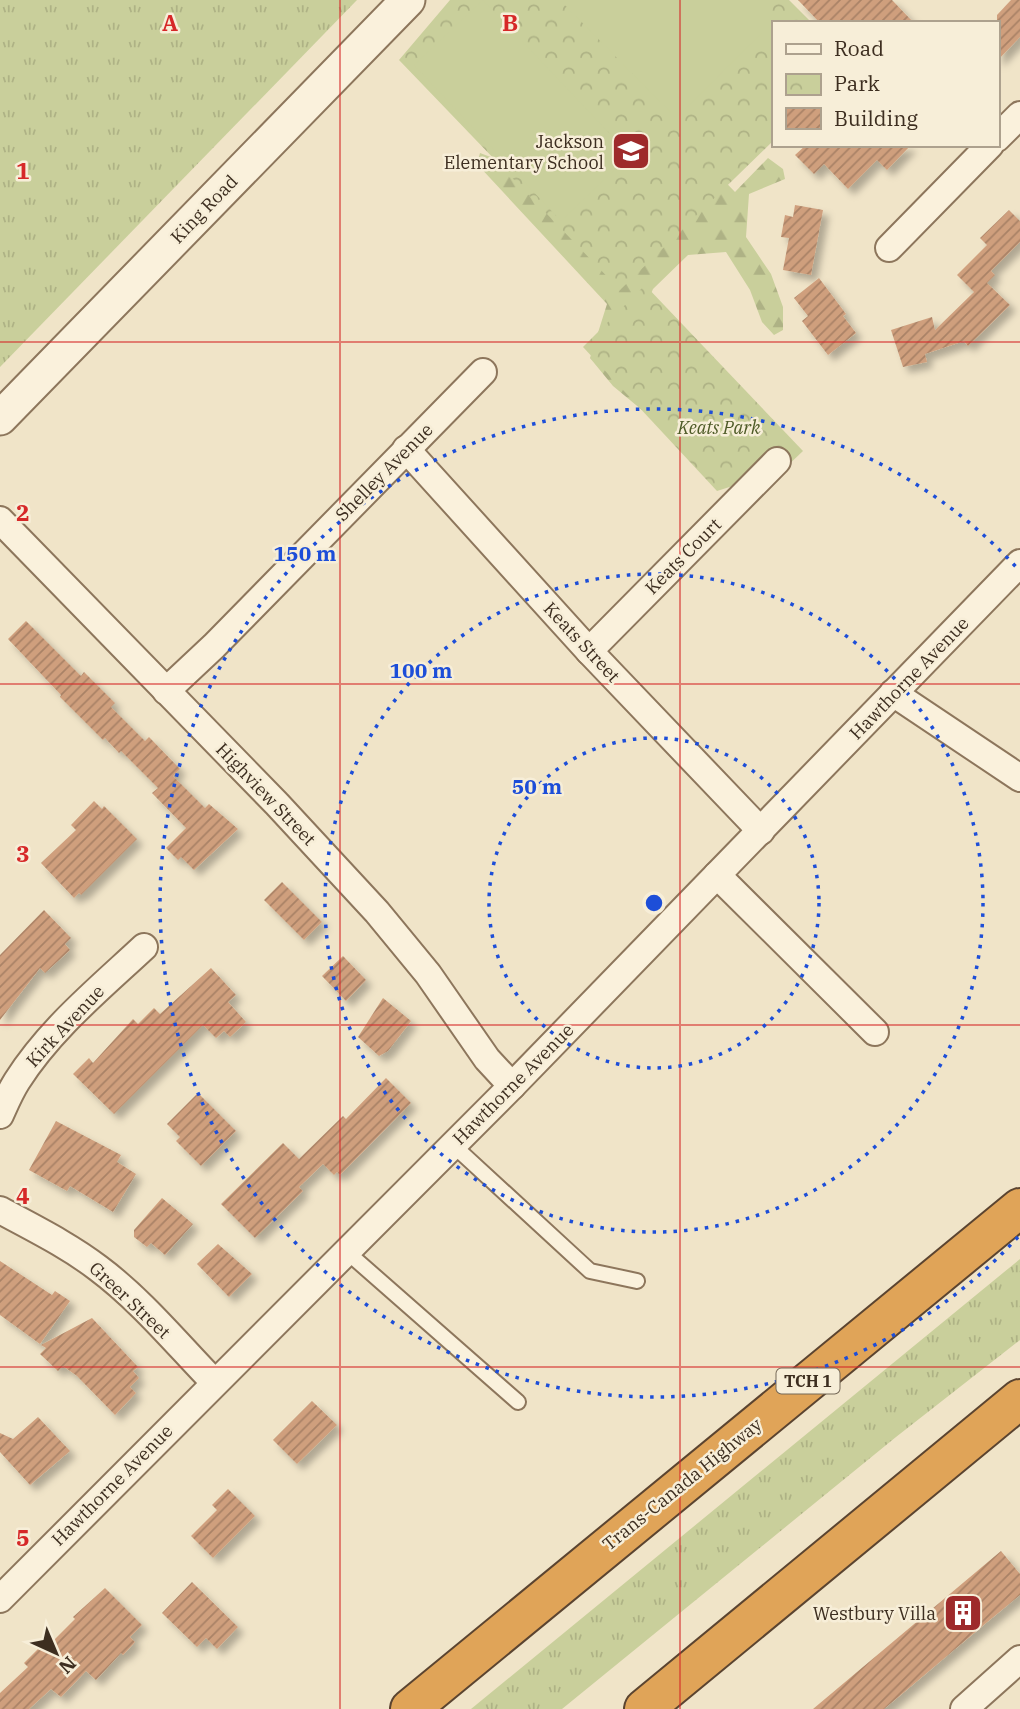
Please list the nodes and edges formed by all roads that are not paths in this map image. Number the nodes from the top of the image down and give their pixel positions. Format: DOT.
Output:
graph roads {
  1 [pos="408,0"];
  2 [pos="1020,115"];
  3 [pos="999,136"];
  4 [pos="988,147"];
  5 [pos="889,248"];
  6 [pos="483,372"];
  7 [pos="0,418"];
  8 [pos="407,449"];
  9 [pos="777,461"];
  10 [pos="0,520"];
  11 [pos="1020,563"];
  12 [pos="589,651"];
  13 [pos="166,691"];
  14 [pos="893,693"];
  15 [pos="1020,778"];
  16 [pos="761,831"];
  17 [pos="717,875"];
  18 [pos="144,947"];
  19 [pos="875,1032"];
  20 [pos="512,1086"];
  21 [pos="0,1115"];
  22 [pos="453,1145"];
  23 [pos="1020,1208"];
  24 [pos="0,1210"];
  25 [pos="346,1251"];
  26 [pos="636,1281"];
  27 [pos="214,1382"];
  28 [pos="1020,1399"];
  29 [pos="518,1402"];
  30 [pos="596,1554"];
  31 [pos="0,1599"];
  32 [pos="1020,1659"];
  33 [pos="381,1709"];
  34 [pos="410,1709"];
  35 [pos="644,1709"];
  36 [pos="964,1709"];
  1 -- 7 [label="street, King Road"];
  2 -- 3 [label="street"];
  4 -- 5 [label="street"];
  6 -- 8 [label="street, Shelley Avenue"];
  8 -- 12 [label="street, Keats Street"];
  8 -- 13 [label="street, Shelley Avenue"];
  9 -- 12 [label="street, Keats Court"];
  10 -- 13 [label="street, Highview Street"];
  11 -- 14 [label="street, Hawthorne Avenue"];
  12 -- 16 [label="street, Keats Street"];
  13 -- 20 [label="street, Highview Street"];
  14 -- 15 [label="street"];
  14 -- 16 [label="street, Hawthorne Avenue"];
  16 -- 17 [label="street, Hawthorne Avenue"];
  17 -- 19 [label="street"];
  17 -- 20 [label="street, Hawthorne Avenue"];
  18 -- 21 [label="street, Kirk Avenue"];
  20 -- 22 [label="street, Hawthorne Avenue"];
  22 -- 25 [label="street, Hawthorne Avenue"];
  22 -- 26 [label="lane"];
  23 -- 30 [label="highway, Trans-Canada Highway / TCH 1"];
  24 -- 27 [label="street, Greer Street"];
  25 -- 27 [label="street, Hawthorne Avenue"];
  25 -- 29 [label="lane"];
  27 -- 31 [label="street, Hawthorne Avenue"];
  28 -- 35 [label="highway"];
  30 -- 33 [label="highway"];
  30 -- 34 [label="highway, Trans-Canada Highway / TCH 1"];
  32 -- 36 [label="street"];
}
